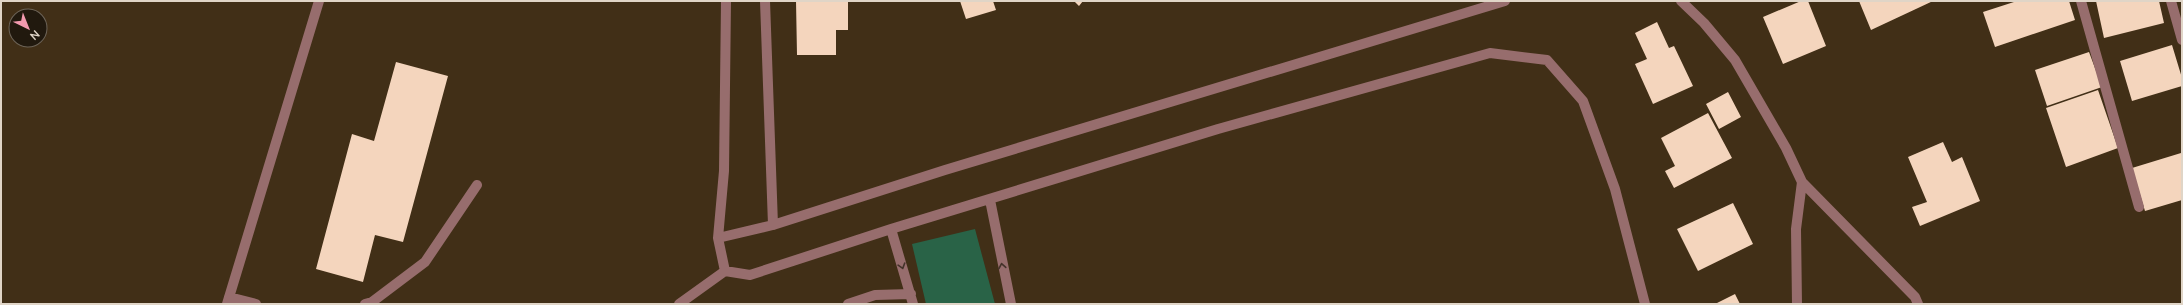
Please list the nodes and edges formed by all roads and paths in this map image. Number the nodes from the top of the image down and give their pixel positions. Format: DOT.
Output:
graph roads {
  1 [pos="319,1"];
  2 [pos="726,1"];
  3 [pos="765,1"];
  4 [pos="1505,1"];
  5 [pos="1681,1"];
  6 [pos="2081,1"];
  7 [pos="2171,1"];
  8 [pos="1489,3"];
  9 [pos="2182,40"];
  10 [pos="1802,182"];
  11 [pos="477,185"];
  12 [pos="990,200"];
  13 [pos="2139,207"];
  14 [pos="773,225"];
  15 [pos="891,229"];
  16 [pos="718,238"];
  17 [pos="725,271"];
  18 [pos="912,299"];
  19 [pos="228,300"];
  20 [pos="256,304"];
  21 [pos="365,304"];
  22 [pos="679,304"];
  23 [pos="848,304"];
  24 [pos="1010,304"];
  25 [pos="1645,304"];
  26 [pos="1797,304"];
  27 [pos="1918,304"];
  1 -- 19 [label="street"];
  2 -- 16 [label="street"];
  3 -- 14 [label="street"];
  4 -- 8 [label="street"];
  5 -- 10 [label="street"];
  6 -- 13 [label="street"];
  7 -- 9 [label="street"];
  8 -- 14 [label="street"];
  10 -- 26 [label="street"];
  10 -- 27 [label="street"];
  11 -- 21 [label="street"];
  12 -- 15 [label="street"];
  24 -- 12 [label="street, one-way"];
  12 -- 25 [label="street"];
  14 -- 16 [label="street"];
  15 -- 17 [label="street"];
  15 -- 18 [label="street, one-way"];
  16 -- 17 [label="street"];
  17 -- 22 [label="street"];
  18 -- 23 [label="street"];
  19 -- 20 [label="street"];
}
